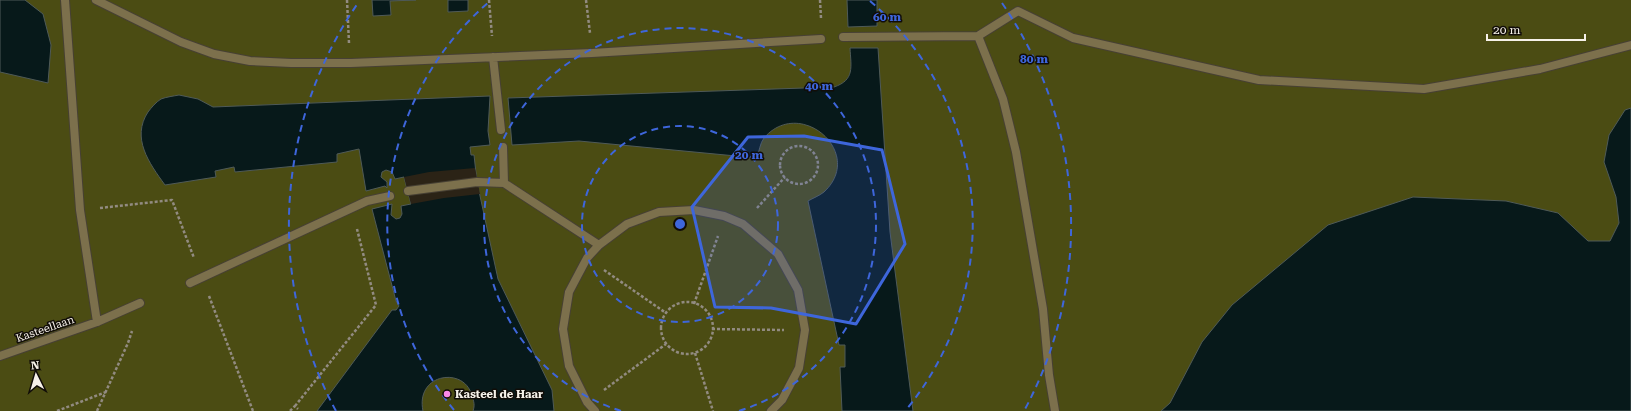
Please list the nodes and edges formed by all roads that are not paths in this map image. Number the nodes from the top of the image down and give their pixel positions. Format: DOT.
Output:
graph roads {
  1 [pos="64,0"];
  2 [pos="99,2"];
  3 [pos="978,36"];
  4 [pos="843,37"];
  5 [pos="821,39"];
  6 [pos="1631,45"];
  7 [pos="493,57"];
  8 [pos="501,130"];
  9 [pos="503,147"];
  10 [pos="504,183"];
  11 [pos="408,191"];
  12 [pos="390,196"];
  13 [pos="598,245"];
  14 [pos="190,283"];
  15 [pos="140,303"];
  16 [pos="96,322"];
  17 [pos="0,356"];
  18 [pos="595,411"];
  19 [pos="771,411"];
  20 [pos="1054,411"];
  1 -- 16 [label="lane"];
  2 -- 7 [label="lane"];
  3 -- 4 [label="lane"];
  3 -- 6 [label="lane"];
  3 -- 20 [label="lane"];
  5 -- 7 [label="lane"];
  7 -- 8 [label="lane"];
  9 -- 10 [label="lane"];
  10 -- 11 [label="lane"];
  10 -- 13 [label="lane"];
  12 -- 14 [label="lane"];
  13 -- 18 [label="lane"];
  13 -- 19 [label="lane"];
  15 -- 16 [label="lane, Kasteellaan"];
  16 -- 17 [label="lane, Kasteellaan"];
}
